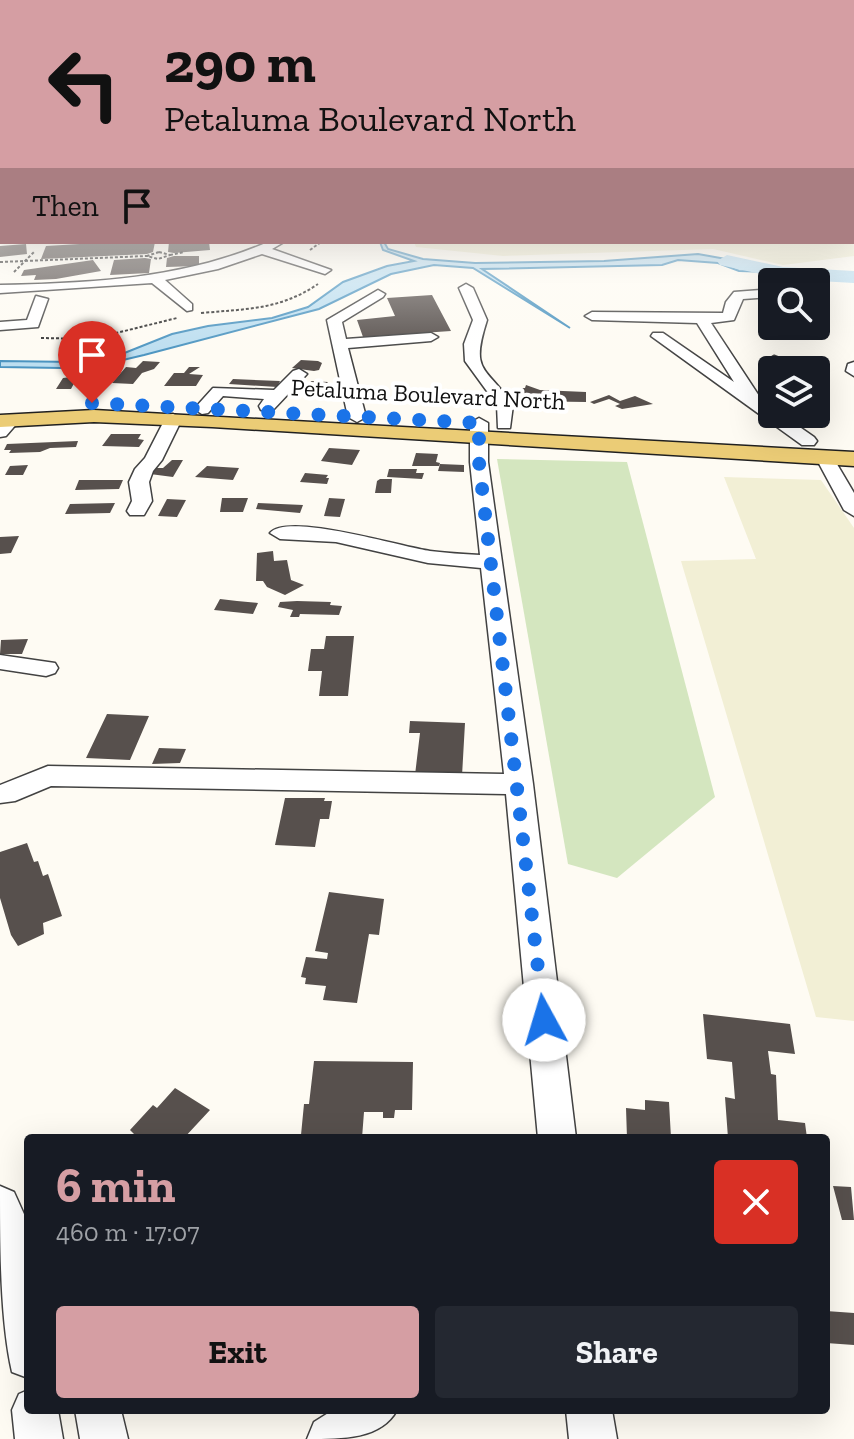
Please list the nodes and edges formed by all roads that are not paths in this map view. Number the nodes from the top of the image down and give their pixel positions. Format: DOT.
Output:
graph roads {
  1 [pos="274,244"];
  2 [pos="263,250"];
  3 [pos="215,253"];
  4 [pos="239,259"];
  5 [pos="325,270"];
  6 [pos="153,277"];
  7 [pos="466,288"];
  8 [pos="378,294"];
  9 [pos="758,294"];
  10 [pos="41,299"];
  11 [pos="5,304"];
  12 [pos="187,307"];
  13 [pos="592,316"];
  14 [pos="701,319"];
  15 [pos="658,336"];
  16 [pos="431,337"];
  17 [pos="340,344"];
  18 [pos="299,374"];
  19 [pos="277,395"];
  20 [pos="758,398"];
  21 [pos="758,404"];
  22 [pos="202,409"];
  23 [pos="263,412"];
  24 [pos="357,417"];
  25 [pos="2,419"];
  26 [pos="173,419"];
  27 [pos="487,428"];
  28 [pos="791,428"];
  29 [pos="808,441"];
  30 [pos="854,444"];
  31 [pos="825,458"];
  32 [pos="854,459"];
  33 [pos="854,510"];
  34 [pos="137,511"];
  35 [pos="280,533"];
  36 [pos="492,563"];
  37 [pos="0,662"];
  38 [pos="46,668"];
  39 [pos="519,784"];
  40 [pos="5,794"];
  41 [pos="557,1134"];
  42 [pos="0,1206"];
  43 [pos="24,1321"];
  44 [pos="36,1414"];
  45 [pos="99,1414"];
  46 [pos="368,1414"];
  47 [pos="590,1414"];
  48 [pos="39,1439"];
  49 [pos="104,1439"];
  50 [pos="331,1439"];
  51 [pos="593,1439"];
  1 -- 2 [label="street"];
  2 -- 4 [label="street"];
  2 -- 5 [label="street"];
  3 -- 4 [label="street"];
  4 -- 6 [label="street"];
  6 -- 11 [label="street"];
  6 -- 12 [label="street"];
  7 -- 27 [label="street"];
  8 -- 17 [label="street"];
  9 -- 14 [label="street"];
  10 -- 11 [label="street"];
  13 -- 14 [label="street"];
  14 -- 20 [label="street"];
  15 -- 21 [label="street"];
  16 -- 17 [label="street"];
  17 -- 24 [label="street"];
  18 -- 19 [label="street"];
  19 -- 22 [label="street"];
  19 -- 23 [label="street"];
  22 -- 23 [label="main road, Petaluma Boulevard North"];
  22 -- 25 [label="main road, Petaluma Boulevard North"];
  23 -- 24 [label="main road, Petaluma Boulevard North"];
  24 -- 27 [label="main road, Petaluma Boulevard North"];
  25 -- 26 [label="main road, Petaluma Boulevard North"];
  26 -- 27 [label="main road, Petaluma Boulevard North"];
  26 -- 34 [label="street"];
  27 -- 29 [label="main road, Petaluma Boulevard North"];
  27 -- 31 [label="main road, Petaluma Boulevard North"];
  27 -- 36 [label="street"];
  28 -- 29 [label="street"];
  29 -- 30 [label="main road, Petaluma Boulevard North"];
  31 -- 32 [label="main road, Petaluma Boulevard North"];
  31 -- 33 [label="street"];
  35 -- 36 [label="street"];
  36 -- 39 [label="street"];
  37 -- 38 [label="street"];
  39 -- 40 [label="street"];
  39 -- 41 [label="street"];
  42 -- 43 [label="street"];
  44 -- 48 [label="street"];
  45 -- 49 [label="street"];
  46 -- 50 [label="street"];
  47 -- 51 [label="street"];
}
